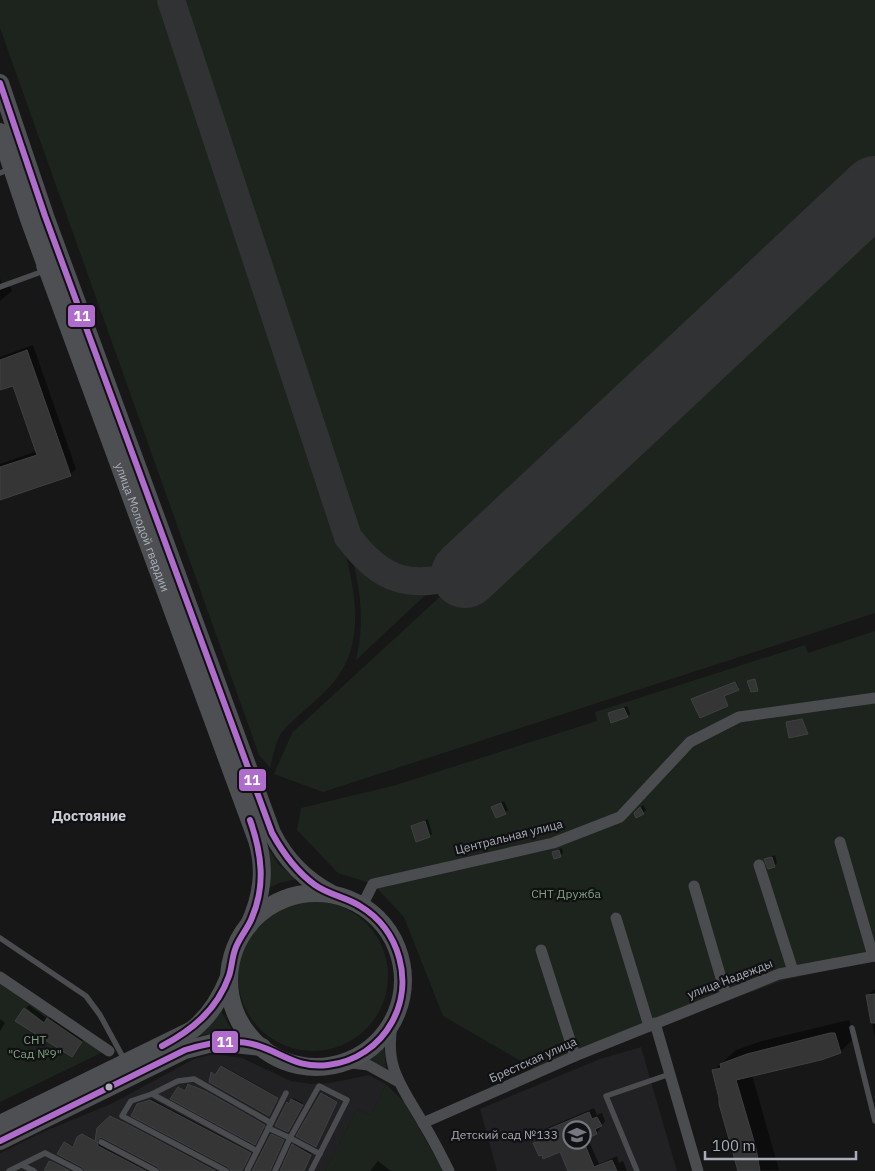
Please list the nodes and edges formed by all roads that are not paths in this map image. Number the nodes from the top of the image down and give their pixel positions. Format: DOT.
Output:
graph roads {
  1 [pos="0,83"];
  2 [pos="0,132"];
  3 [pos="6,171"];
  4 [pos="44,270"];
  5 [pos="0,287"];
  6 [pos="875,698"];
  7 [pos="840,842"];
  8 [pos="759,865"];
  9 [pos="694,886"];
  10 [pos="332,894"];
  11 [pos="362,906"];
  12 [pos="616,918"];
  13 [pos="249,925"];
  14 [pos="0,938"];
  15 [pos="540,950"];
  16 [pos="874,956"];
  17 [pos="792,971"];
  18 [pos="230,975"];
  19 [pos="0,977"];
  20 [pos="726,995"];
  21 [pos="393,1021"];
  22 [pos="652,1025"];
  23 [pos="852,1028"];
  24 [pos="262,1047"];
  25 [pos="109,1051"];
  26 [pos="575,1056"];
  27 [pos="344,1062"];
  28 [pos="126,1063"];
  29 [pos="670,1074"];
  30 [pos="397,1081"];
  31 [pos="286,1093"];
  32 [pos="152,1094"];
  33 [pos="875,1121"];
  34 [pos="423,1123"];
  35 [pos="0,1124"];
  36 [pos="269,1125"];
  37 [pos="290,1138"];
  38 [pos="0,1141"];
  39 [pos="101,1142"];
  40 [pos="257,1151"];
  41 [pos="320,1154"];
  42 [pos="22,1165"];
  43 [pos="9,1171"];
  44 [pos="34,1171"];
  45 [pos="80,1171"];
  46 [pos="156,1171"];
  47 [pos="226,1171"];
  48 [pos="247,1171"];
  49 [pos="275,1171"];
  50 [pos="311,1171"];
  51 [pos="449,1171"];
  52 [pos="637,1171"];
  53 [pos="698,1171"];
  1 -- 10 [label="main road, улица Молодой гвардии"];
  2 -- 3 [label="main road, улица Молодой гвардии"];
  3 -- 4 [label="main road, улица Молодой гвардии"];
  4 -- 5 [label="lane"];
  4 -- 13 [label="main road, улица Молодой гвардии"];
  6 -- 11 [label="street, Центральная улица"];
  7 -- 16 [label="street"];
  8 -- 17 [label="street"];
  9 -- 20 [label="street"];
  10 -- 11 [label="main road"];
  10 -- 13 [label="main road"];
  11 -- 21 [label="main road"];
  12 -- 22 [label="street"];
  13 -- 18 [label="main road"];
  14 -- 28 [label="lane"];
  15 -- 26 [label="street"];
  16 -- 17 [label="street, улица Надежды"];
  17 -- 20 [label="street, улица Надежды"];
  18 -- 24 [label="main road"];
  18 -- 28 [label="main road"];
  19 -- 25 [label="street"];
  20 -- 22 [label="street, улица Надежды"];
  21 -- 27 [label="main road"];
  21 -- 30 [label="street"];
  22 -- 26 [label="street, Брестская улица"];
  22 -- 29 [label="street"];
  23 -- 33 [label="lane"];
  24 -- 27 [label="main road"];
  24 -- 38 [label="main road"];
  26 -- 34 [label="street, Брестская улица"];
  27 -- 30 [label="street"];
  28 -- 35 [label="main road"];
  29 -- 52 [label="lane"];
  29 -- 53 [label="street"];
  30 -- 34 [label="street"];
  31 -- 36 [label="lane"];
  32 -- 36 [label="lane"];
  32 -- 40 [label="lane"];
  32 -- 47 [label="lane"];
  34 -- 51 [label="street"];
  36 -- 37 [label="lane"];
  36 -- 40 [label="lane"];
  37 -- 41 [label="lane"];
  37 -- 41 [label="lane"];
  37 -- 49 [label="lane"];
  39 -- 46 [label="lane"];
  40 -- 48 [label="lane"];
  41 -- 50 [label="lane"];
  42 -- 43 [label="lane"];
  42 -- 44 [label="lane"];
  42 -- 45 [label="lane"];
}
